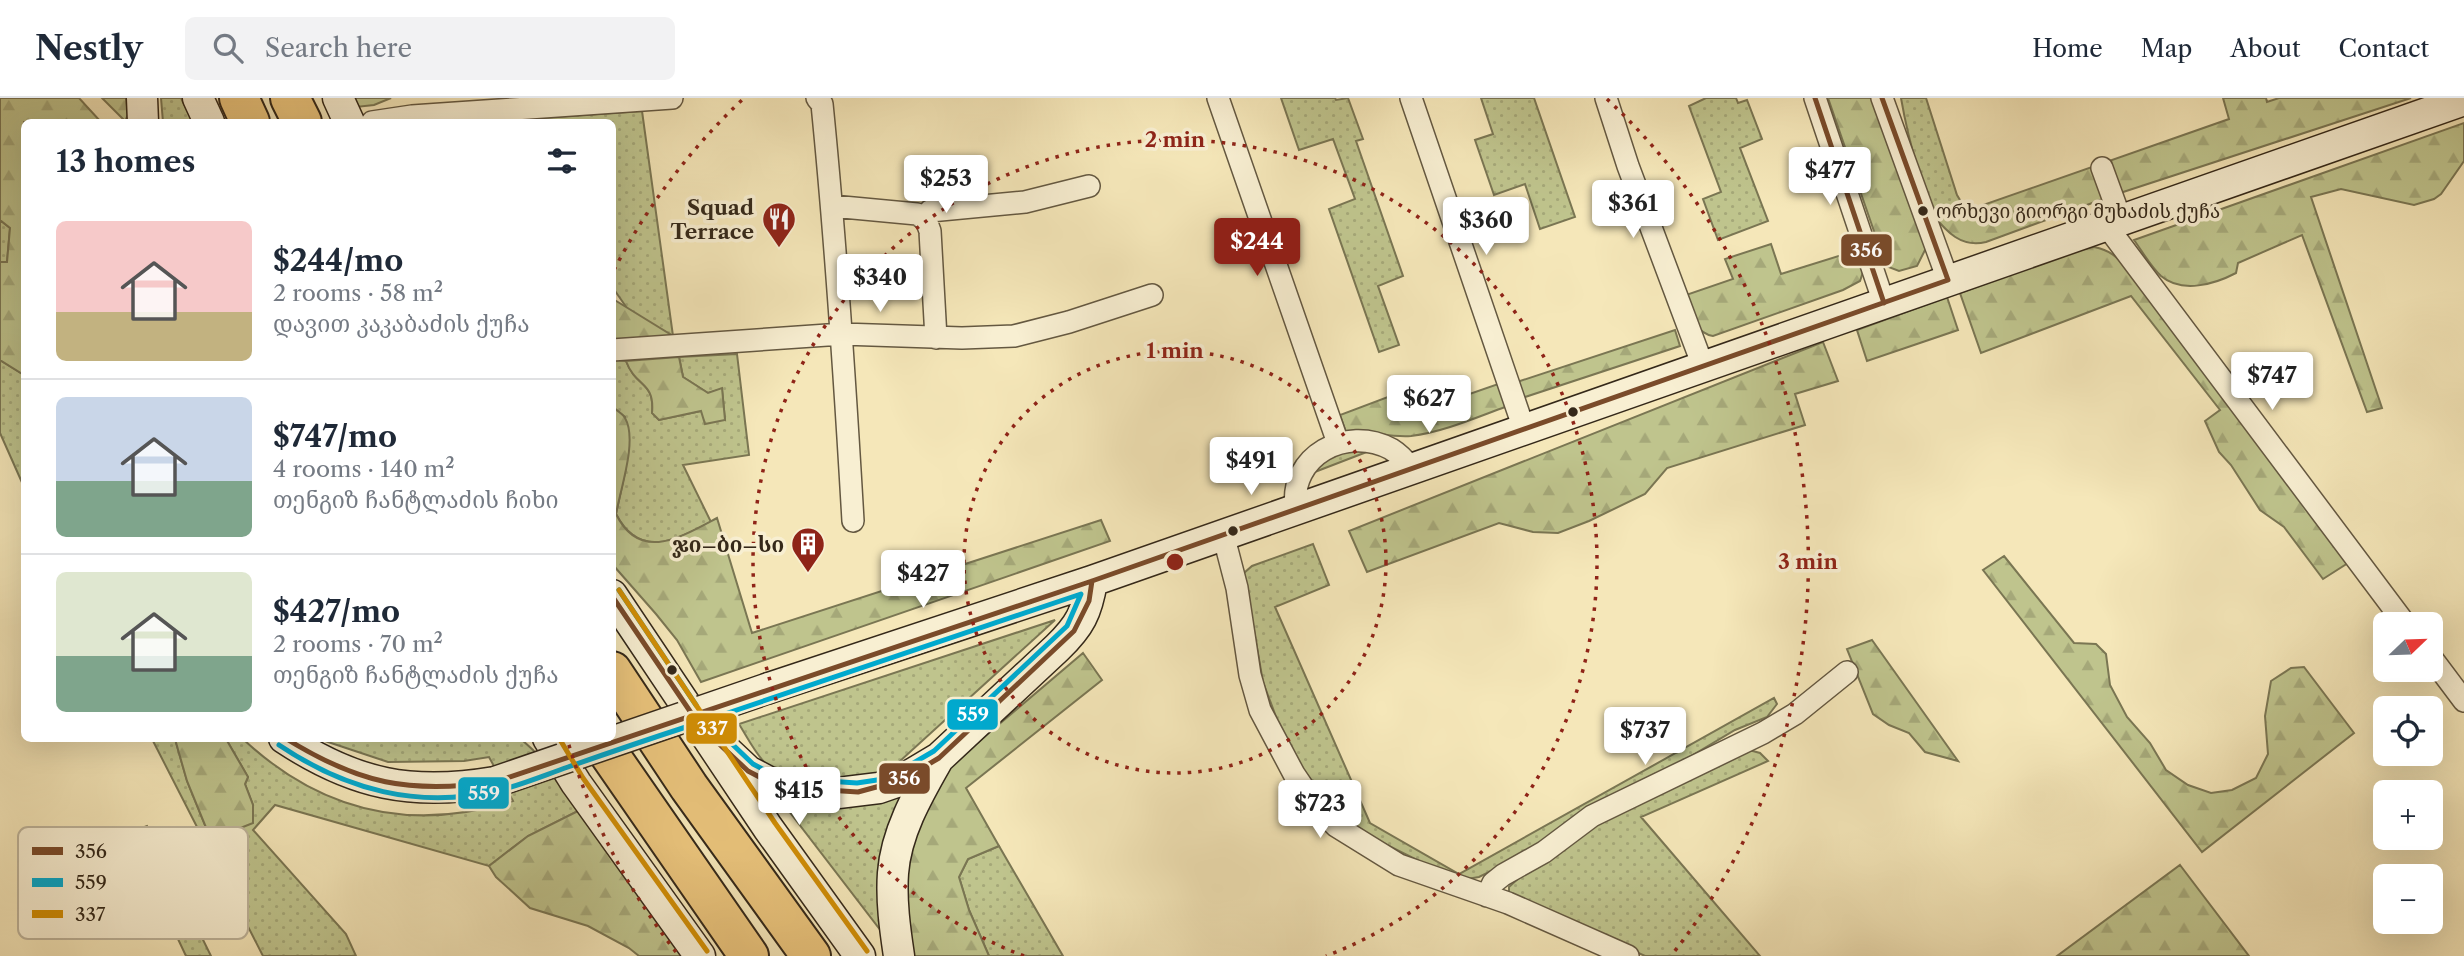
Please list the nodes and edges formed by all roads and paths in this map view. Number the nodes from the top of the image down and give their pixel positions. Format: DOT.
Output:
graph roads {
  1 [pos="142,98"];
  2 [pos="198,98"];
  3 [pos="239,98"];
  4 [pos="290,98"];
  5 [pos="338,98"];
  6 [pos="672,98"];
  7 [pos="817,98"];
  8 [pos="1217,98"];
  9 [pos="1411,98"];
  10 [pos="1606,98"];
  11 [pos="1815,98"];
  12 [pos="1882,98"];
  13 [pos="2464,100"];
  14 [pos="411,107"];
  15 [pos="143,119"];
  16 [pos="208,119"];
  17 [pos="249,119"];
  18 [pos="300,119"];
  19 [pos="348,119"];
  20 [pos="380,119"];
  21 [pos="2102,168"];
  22 [pos="1089,186"];
  23 [pos="832,206"];
  24 [pos="926,220"];
  25 [pos="2113,223"];
  26 [pos="1948,281"];
  27 [pos="1152,295"];
  28 [pos="1884,303"];
  29 [pos="842,334"];
  30 [pos="936,338"];
  31 [pos="616,350"];
  32 [pos="1703,366"];
  33 [pos="1524,429"];
  34 [pos="1338,443"];
  35 [pos="1411,468"];
  36 [pos="1296,508"];
  37 [pos="853,521"];
  38 [pos="1223,534"];
  39 [pos="1092,581"];
  40 [pos="616,601"];
  41 [pos="2397,612"];
  42 [pos="616,668"];
  43 [pos="1847,672"];
  44 [pos="2443,673"];
  45 [pos="2464,701"];
  46 [pos="700,726"];
  47 [pos="616,740"];
  48 [pos="290,742"];
  49 [pos="551,742"];
  50 [pos="601,742"];
  51 [pos="612,742"];
  52 [pos="939,758"];
  53 [pos="1487,896"];
  54 [pos="749,955"];
  55 [pos="700,956"];
  56 [pos="811,956"];
  57 [pos="860,956"];
  58 [pos="898,956"];
  59 [pos="1628,956"];
  1 -- 15 [label="street"];
  2 -- 16 [label="street"];
  3 -- 17 [label="highway"];
  4 -- 18 [label="highway"];
  5 -- 19 [label="street"];
  6 -- 14 [label="street"];
  7 -- 23 [label="street"];
  8 -- 34 [label="street"];
  9 -- 33 [label="street"];
  10 -- 32 [label="street"];
  11 -- 28 [label="street"];
  12 -- 26 [label="street"];
  13 -- 25 [label="street"];
  14 -- 20 [label="street"];
  21 -- 25 [label="street"];
  22 -- 24 [label="street"];
  23 -- 24 [label="street"];
  23 -- 29 [label="street"];
  24 -- 30 [label="street"];
  25 -- 26 [label="street"];
  25 -- 41 [label="street"];
  26 -- 28 [label="street"];
  27 -- 30 [label="street"];
  28 -- 32 [label="street"];
  29 -- 30 [label="street"];
  29 -- 31 [label="street"];
  29 -- 37 [label="street"];
  32 -- 33 [label="street"];
  33 -- 35 [label="street"];
  34 -- 35 [label="street"];
  34 -- 36 [label="street"];
  35 -- 36 [label="street"];
  36 -- 38 [label="street"];
  38 -- 39 [label="street"];
  38 -- 53 [label="street"];
  39 -- 47 [label="street, bridge"];
  39 -- 52 [label="street"];
  40 -- 46 [label="street"];
  42 -- 56 [label="highway"];
  43 -- 53 [label="street"];
  44 -- 45 [label="street"];
  46 -- 52 [label="street"];
  46 -- 57 [label="street"];
  48 -- 51 [label="street, bridge"];
  49 -- 55 [label="street"];
  50 -- 54 [label="highway"];
  52 -- 58 [label="street"];
  53 -- 59 [label="street"];
}
